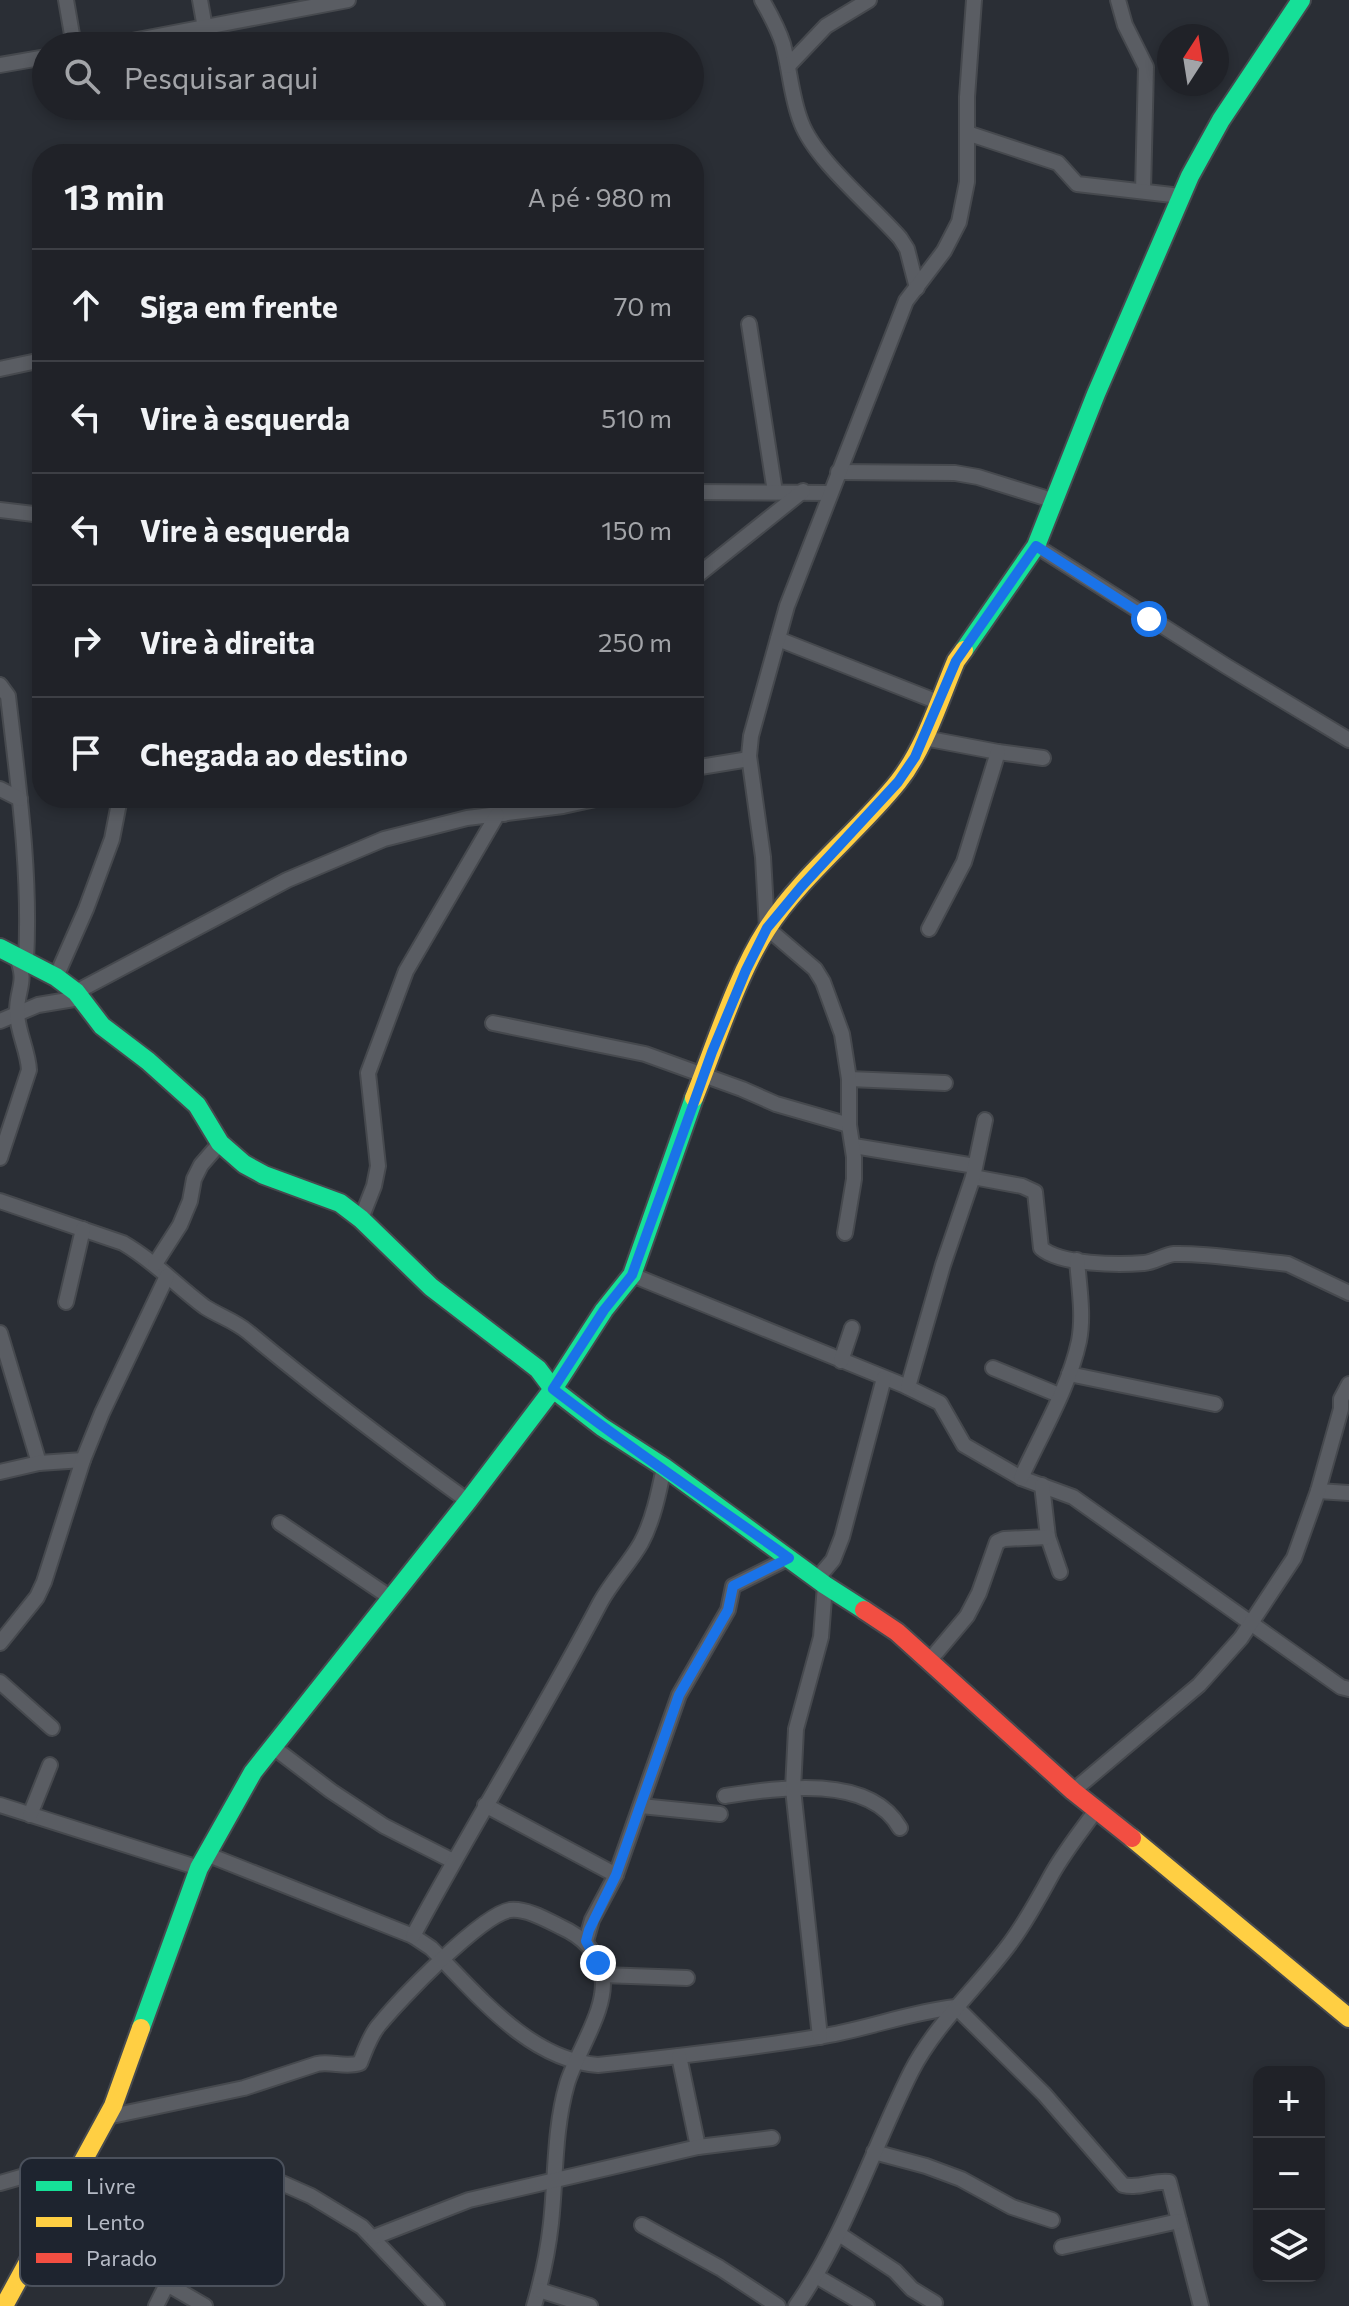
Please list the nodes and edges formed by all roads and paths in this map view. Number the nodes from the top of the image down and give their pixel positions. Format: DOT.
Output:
graph roads {
  1 [pos="66,0"];
  2 [pos="200,0"];
  3 [pos="348,0"];
  4 [pos="762,0"];
  5 [pos="869,0"];
  6 [pos="974,0"];
  7 [pos="1118,0"];
  8 [pos="1301,0"];
  9 [pos="205,28"];
  10 [pos="72,32"];
  11 [pos="183,32"];
  12 [pos="32,59"];
  13 [pos="0,65"];
  14 [pos="788,66"];
  15 [pos="967,133"];
  16 [pos="1143,191"];
  17 [pos="1181,196"];
  18 [pos="917,288"];
  19 [pos="749,324"];
  20 [pos="32,362"];
  21 [pos="0,369"];
  22 [pos="838,472"];
  23 [pos="803,491"];
  24 [pos="704,492"];
  25 [pos="775,492"];
  26 [pos="830,493"];
  27 [pos="1055,501"];
  28 [pos="0,510"];
  29 [pos="32,514"];
  30 [pos="1036,546"];
  31 [pos="704,570"];
  32 [pos="778,639"];
  33 [pos="0,685"];
  34 [pos="938,702"];
  35 [pos="924,738"];
  36 [pos="1349,740"];
  37 [pos="998,752"];
  38 [pos="1043,758"];
  39 [pos="749,759"];
  40 [pos="704,766"];
  41 [pos="0,789"];
  42 [pos="20,799"];
  43 [pos="118,808"];
  44 [pos="503,808"];
  45 [pos="546,808"];
  46 [pos="500,814"];
  47 [pos="767,928"];
  48 [pos="929,929"];
  49 [pos="14,955"];
  50 [pos="56,977"];
  51 [pos="78,995"];
  52 [pos="17,1013"];
  53 [pos="0,1021"];
  54 [pos="493,1023"];
  55 [pos="703,1075"];
  56 [pos="849,1079"];
  57 [pos="945,1083"];
  58 [pos="985,1120"];
  59 [pos="849,1125"];
  60 [pos="220,1143"];
  61 [pos="854,1146"];
  62 [pos="0,1158"];
  63 [pos="974,1172"];
  64 [pos="0,1201"];
  65 [pos="361,1219"];
  66 [pos="83,1229"];
  67 [pos="845,1233"];
  68 [pos="1077,1260"];
  69 [pos="155,1264"];
  70 [pos="632,1275"];
  71 [pos="167,1276"];
  72 [pos="1349,1293"];
  73 [pos="66,1302"];
  74 [pos="852,1328"];
  75 [pos="0,1333"];
  76 [pos="841,1361"];
  77 [pos="993,1368"];
  78 [pos="1069,1374"];
  79 [pos="884,1378"];
  80 [pos="1349,1384"];
  81 [pos="908,1387"];
  82 [pos="553,1389"];
  83 [pos="1059,1395"];
  84 [pos="1215,1404"];
  85 [pos="83,1460"];
  86 [pos="39,1463"];
  87 [pos="664,1467"];
  88 [pos="0,1472"];
  89 [pos="1021,1478"];
  90 [pos="1042,1485"];
  91 [pos="1318,1491"];
  92 [pos="1349,1493"];
  93 [pos="468,1501"];
  94 [pos="280,1523"];
  95 [pos="1048,1537"];
  96 [pos="789,1558"];
  97 [pos="1060,1572"];
  98 [pos="821,1582"];
  99 [pos="391,1598"];
  100 [pos="1250,1622"];
  101 [pos="0,1643"];
  102 [pos="930,1660"];
  103 [pos="0,1682"];
  104 [pos="1349,1689"];
  105 [pos="52,1728"];
  106 [pos="273,1747"];
  107 [pos="50,1765"];
  108 [pos="793,1789"];
  109 [pos="1073,1791"];
  110 [pos="725,1796"];
  111 [pos="0,1805"];
  112 [pos="485,1805"];
  113 [pos="641,1806"];
  114 [pos="1097,1809"];
  115 [pos="720,1814"];
  116 [pos="30,1815"];
  117 [pos="900,1828"];
  118 [pos="203,1861"];
  119 [pos="453,1861"];
  120 [pos="616,1875"];
  121 [pos="413,1936"];
  122 [pos="586,1941"];
  123 [pos="443,1959"];
  124 [pos="602,1975"];
  125 [pos="687,1978"];
  126 [pos="956,2007"];
  127 [pos="1349,2018"];
  128 [pos="820,2037"];
  129 [pos="679,2056"];
  130 [pos="575,2064"];
  131 [pos="107,2117"];
  132 [pos="772,2138"];
  133 [pos="698,2147"];
  134 [pos="874,2152"];
  135 [pos="86,2158"];
  136 [pos="20,2177"];
  137 [pos="553,2179"];
  138 [pos="0,2183"];
  139 [pos="284,2184"];
  140 [pos="1052,2220"];
  141 [pos="1179,2221"];
  142 [pos="642,2225"];
  143 [pos="839,2234"];
  144 [pos="374,2237"];
  145 [pos="1062,2247"];
  146 [pos="816,2276"];
  147 [pos="20,2277"];
  148 [pos="166,2286"];
  149 [pos="170,2286"];
  150 [pos="539,2290"];
  151 [pos="935,2303"];
  152 [pos="4,2306"];
  153 [pos="156,2306"];
  154 [pos="205,2306"];
  155 [pos="437,2306"];
  156 [pos="534,2306"];
  157 [pos="590,2306"];
  158 [pos="778,2306"];
  159 [pos="796,2306"];
  160 [pos="867,2306"];
  161 [pos="1201,2306"];
  1 -- 10 [label="street"];
  2 -- 9 [label="street"];
  3 -- 9 [label="street"];
  4 -- 14 [label="street"];
  5 -- 14 [label="street"];
  6 -- 15 [label="street"];
  7 -- 16 [label="street"];
  8 -- 17 [label="street"];
  9 -- 11 [label="street"];
  12 -- 13 [label="street"];
  14 -- 18 [label="street"];
  15 -- 16 [label="street"];
  15 -- 18 [label="street"];
  16 -- 17 [label="street"];
  17 -- 27 [label="street"];
  18 -- 22 [label="street"];
  19 -- 25 [label="street"];
  20 -- 21 [label="street"];
  22 -- 26 [label="street"];
  22 -- 27 [label="street"];
  23 -- 25 [label="street"];
  23 -- 26 [label="street"];
  23 -- 31 [label="street"];
  24 -- 25 [label="street"];
  26 -- 32 [label="street"];
  27 -- 30 [label="street"];
  28 -- 29 [label="street"];
  30 -- 34 [label="street"];
  30 -- 36 [label="street"];
  32 -- 34 [label="street"];
  32 -- 39 [label="street"];
  33 -- 42 [label="street"];
  34 -- 35 [label="street"];
  35 -- 37 [label="street"];
  35 -- 47 [label="street"];
  37 -- 38 [label="street"];
  37 -- 48 [label="street"];
  39 -- 40 [label="street"];
  39 -- 47 [label="street"];
  41 -- 42 [label="street"];
  42 -- 49 [label="street"];
  43 -- 50 [label="street"];
  44 -- 46 [label="street"];
  45 -- 46 [label="street"];
  46 -- 51 [label="street"];
  46 -- 65 [label="street"];
  47 -- 55 [label="street"];
  47 -- 56 [label="street"];
  49 -- 50 [label="street"];
  49 -- 52 [label="street"];
  50 -- 51 [label="street"];
  51 -- 52 [label="street"];
  51 -- 60 [label="street"];
  52 -- 53 [label="street"];
  52 -- 62 [label="street"];
  54 -- 55 [label="street"];
  55 -- 59 [label="street"];
  55 -- 70 [label="street"];
  56 -- 57 [label="street"];
  56 -- 59 [label="street"];
  58 -- 63 [label="street"];
  59 -- 61 [label="street"];
  60 -- 65 [label="street"];
  60 -- 69 [label="street"];
  61 -- 63 [label="street"];
  61 -- 67 [label="street"];
  63 -- 68 [label="street"];
  63 -- 81 [label="street"];
  64 -- 66 [label="street"];
  65 -- 82 [label="street"];
  66 -- 69 [label="street"];
  66 -- 73 [label="street"];
  68 -- 72 [label="street"];
  68 -- 78 [label="street"];
  69 -- 71 [label="street"];
  70 -- 76 [label="street"];
  70 -- 82 [label="street"];
  71 -- 85 [label="street"];
  71 -- 93 [label="street"];
  74 -- 76 [label="street"];
  75 -- 86 [label="street"];
  76 -- 79 [label="street"];
  77 -- 83 [label="street"];
  78 -- 83 [label="street"];
  78 -- 84 [label="street"];
  79 -- 81 [label="street"];
  79 -- 98 [label="street"];
  80 -- 91 [label="street"];
  81 -- 89 [label="street"];
  82 -- 87 [label="street"];
  82 -- 93 [label="street"];
  83 -- 89 [label="street"];
  85 -- 86 [label="street"];
  85 -- 101 [label="street"];
  86 -- 88 [label="street"];
  87 -- 96 [label="street"];
  87 -- 112 [label="street"];
  89 -- 90 [label="street"];
  90 -- 95 [label="street"];
  90 -- 100 [label="street"];
  91 -- 92 [label="street"];
  91 -- 100 [label="street"];
  93 -- 99 [label="street"];
  94 -- 99 [label="street"];
  95 -- 97 [label="street"];
  95 -- 102 [label="street"];
  96 -- 98 [label="street"];
  96 -- 113 [label="street"];
  98 -- 102 [label="street"];
  98 -- 108 [label="street"];
  99 -- 106 [label="street"];
  100 -- 104 [label="street"];
  100 -- 109 [label="street"];
  102 -- 109 [label="street"];
  103 -- 105 [label="street"];
  106 -- 118 [label="street"];
  106 -- 119 [label="street"];
  107 -- 116 [label="street"];
  108 -- 110 [label="street"];
  108 -- 117 [label="street"];
  108 -- 128 [label="street"];
  109 -- 114 [label="street"];
  111 -- 116 [label="street"];
  112 -- 119 [label="street"];
  112 -- 120 [label="street"];
  113 -- 115 [label="street"];
  113 -- 120 [label="street"];
  114 -- 126 [label="street"];
  114 -- 127 [label="street"];
  116 -- 118 [label="street"];
  118 -- 121 [label="street"];
  118 -- 131 [label="street"];
  119 -- 121 [label="street"];
  120 -- 122 [label="street"];
  121 -- 123 [label="street"];
  122 -- 123 [label="street"];
  122 -- 124 [label="street"];
  123 -- 130 [label="street"];
  123 -- 131 [label="street"];
  124 -- 125 [label="street"];
  124 -- 130 [label="street"];
  126 -- 128 [label="street"];
  126 -- 134 [label="street"];
  126 -- 141 [label="street"];
  128 -- 129 [label="street"];
  129 -- 130 [label="street"];
  129 -- 133 [label="street"];
  130 -- 137 [label="street"];
  131 -- 135 [label="street"];
  132 -- 133 [label="street"];
  133 -- 137 [label="street"];
  134 -- 140 [label="street"];
  134 -- 143 [label="street"];
  136 -- 138 [label="street"];
  137 -- 144 [label="street"];
  137 -- 150 [label="street"];
  139 -- 144 [label="street"];
  141 -- 145 [label="street"];
  141 -- 161 [label="street"];
  142 -- 158 [label="street"];
  143 -- 146 [label="street"];
  143 -- 151 [label="street"];
  144 -- 155 [label="street"];
  146 -- 159 [label="street"];
  146 -- 160 [label="street"];
  147 -- 152 [label="street"];
  148 -- 153 [label="street"];
  149 -- 154 [label="street"];
  150 -- 156 [label="street"];
  150 -- 157 [label="street"];
}
